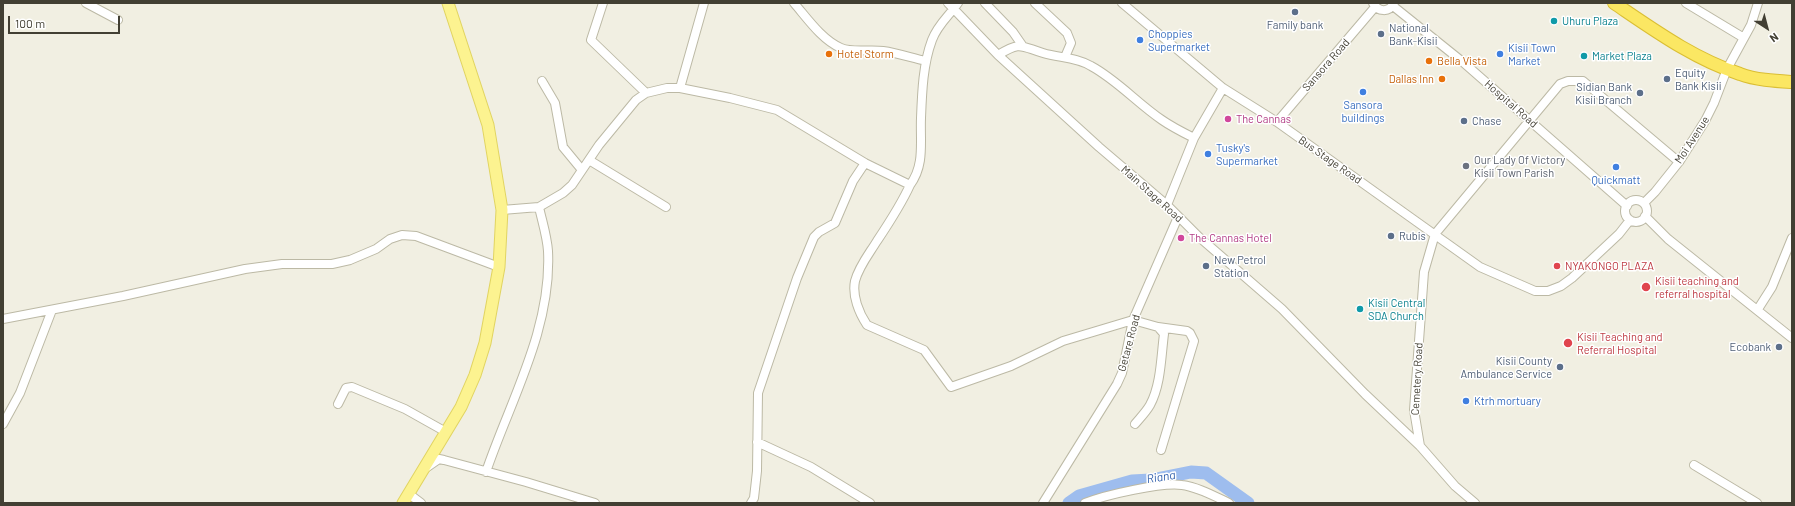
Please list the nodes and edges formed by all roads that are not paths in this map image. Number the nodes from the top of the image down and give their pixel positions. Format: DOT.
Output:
graph roads {
  1 [pos="86,3"];
  2 [pos="448,3"];
  3 [pos="603,3"];
  4 [pos="704,3"];
  5 [pos="794,3"];
  6 [pos="986,3"];
  7 [pos="1035,3"];
  8 [pos="1122,3"];
  9 [pos="1686,3"];
  10 [pos="1758,3"];
  11 [pos="954,5"];
  12 [pos="1374,5"];
  13 [pos="1393,5"];
  14 [pos="1621,5"];
  15 [pos="118,20"];
  16 [pos="1744,38"];
  17 [pos="1022,46"];
  18 [pos="998,55"];
  19 [pos="1065,57"];
  20 [pos="926,61"];
  21 [pos="1727,69"];
  22 [pos="542,82"];
  23 [pos="1792,82"];
  24 [pos="680,88"];
  25 [pos="1223,88"];
  26 [pos="646,93"];
  27 [pos="1530,119"];
  28 [pos="1277,122"];
  29 [pos="1194,138"];
  30 [pos="589,160"];
  31 [pos="1679,162"];
  32 [pos="865,163"];
  33 [pos="582,170"];
  34 [pos="910,185"];
  35 [pos="1644,203"];
  36 [pos="1167,205"];
  37 [pos="1627,206"];
  38 [pos="539,207"];
  39 [pos="666,207"];
  40 [pos="502,210"];
  41 [pos="1645,216"];
  42 [pos="1178,217"];
  43 [pos="1630,220"];
  44 [pos="1435,234"];
  45 [pos="1792,238"];
  46 [pos="499,267"];
  47 [pos="1758,309"];
  48 [pos="52,310"];
  49 [pos="3,319"];
  50 [pos="1133,320"];
  51 [pos="1158,327"];
  52 [pos="1792,338"];
  53 [pos="338,404"];
  54 [pos="3,424"];
  55 [pos="1135,424"];
  56 [pos="446,432"];
  57 [pos="757,442"];
  58 [pos="1420,446"];
  59 [pos="1161,450"];
  60 [pos="1694,465"];
  61 [pos="426,468"];
  62 [pos="486,472"];
  63 [pos="406,499"];
  64 [pos="421,503"];
  65 [pos="595,503"];
  66 [pos="751,503"];
  67 [pos="870,503"];
  68 [pos="1043,503"];
  69 [pos="1085,503"];
  70 [pos="1228,503"];
  71 [pos="1475,503"];
  72 [pos="1757,503"];
  1 -- 15 [label="street"];
  2 -- 40 [label="main road"];
  3 -- 26 [label="street"];
  4 -- 24 [label="street"];
  5 -- 20 [label="street"];
  6 -- 17 [label="street"];
  7 -- 19 [label="street"];
  8 -- 25 [label="street, Bus Stage Road"];
  9 -- 16 [label="street"];
  10 -- 16 [label="street, Moi Avenue"];
  11 -- 18 [label="street, Main Stage Road"];
  11 -- 20 [label="street"];
  12 -- 13 [label="street"];
  12 -- 28 [label="street, Sansora Road"];
  13 -- 27 [label="street, Hospital Road"];
  14 -- 21 [label="highway"];
  16 -- 21 [label="street, Moi Avenue"];
  17 -- 18 [label="street"];
  17 -- 19 [label="street"];
  18 -- 36 [label="street, Main Stage Road"];
  19 -- 29 [label="street"];
  20 -- 34 [label="street"];
  21 -- 23 [label="highway"];
  21 -- 31 [label="street, Moi Avenue"];
  22 -- 33 [label="street"];
  24 -- 26 [label="street"];
  24 -- 32 [label="street"];
  25 -- 28 [label="street, Bus Stage Road"];
  25 -- 29 [label="street"];
  26 -- 30 [label="street"];
  27 -- 31 [label="street"];
  27 -- 37 [label="street, Hospital Road"];
  27 -- 44 [label="street"];
  28 -- 44 [label="street, Bus Stage Road"];
  29 -- 36 [label="street"];
  30 -- 33 [label="street"];
  30 -- 39 [label="street"];
  31 -- 35 [label="street, Moi Avenue"];
  32 -- 34 [label="street"];
  32 -- 57 [label="street"];
  33 -- 38 [label="street"];
  34 -- 50 [label="street"];
  35 -- 37 [label="street"];
  35 -- 41 [label="street"];
  36 -- 42 [label="street, Main Stage Road"];
  37 -- 43 [label="street"];
  38 -- 40 [label="street"];
  38 -- 62 [label="street"];
  40 -- 46 [label="main road"];
  41 -- 43 [label="street"];
  41 -- 47 [label="street"];
  42 -- 50 [label="street, Getare Road"];
  42 -- 58 [label="street, Main Stage Road"];
  43 -- 44 [label="street, Bus Stage Road"];
  44 -- 58 [label="street, Cemetery Road"];
  45 -- 47 [label="street"];
  46 -- 48 [label="street"];
  46 -- 56 [label="main road"];
  47 -- 52 [label="street"];
  48 -- 49 [label="street"];
  48 -- 54 [label="street"];
  50 -- 51 [label="street"];
  50 -- 68 [label="street, Getare Road"];
  51 -- 55 [label="street"];
  51 -- 59 [label="street"];
  53 -- 56 [label="street"];
  56 -- 61 [label="main road"];
  57 -- 66 [label="street"];
  57 -- 67 [label="street"];
  58 -- 71 [label="street"];
  60 -- 72 [label="street"];
  61 -- 62 [label="street"];
  61 -- 63 [label="main road"];
  62 -- 65 [label="street"];
  63 -- 64 [label="street"];
  69 -- 70 [label="street"];
}
